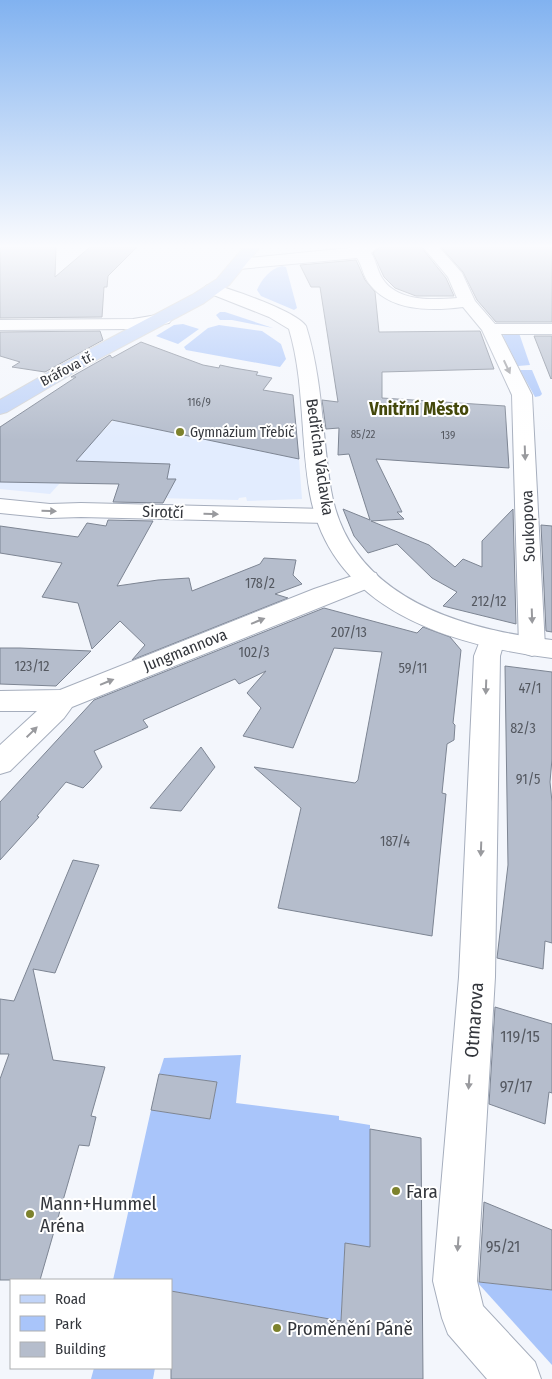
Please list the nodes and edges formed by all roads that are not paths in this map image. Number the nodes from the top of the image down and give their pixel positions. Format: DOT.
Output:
graph roads {
  1 [pos="176,311"];
  2 [pos="234,311"];
  3 [pos="267,311"];
  4 [pos="476,311"];
  5 [pos="163,319"];
  6 [pos="0,324"];
  7 [pos="490,329"];
  8 [pos="552,329"];
  9 [pos="300,334"];
  10 [pos="0,408"];
  11 [pos="0,506"];
  12 [pos="326,516"];
  13 [pos="367,579"];
  14 [pos="492,639"];
  15 [pos="542,648"];
  16 [pos="62,700"];
  17 [pos="0,701"];
  18 [pos="0,763"];
  19 [pos="518,1379"];
  1 -- 5 [label="main road, Bráfova tř."];
  2 -- 9 [label="street"];
  3 -- 9 [label="street"];
  4 -- 7 [label="street, Soukopova"];
  5 -- 6 [label="street"];
  5 -- 10 [label="main road, Bráfova tř."];
  7 -- 8 [label="street"];
  7 -- 15 [label="street, Soukopova, one-way"];
  9 -- 12 [label="street, Bedřicha Václavka"];
  11 -- 12 [label="street, Sirotčí, one-way"];
  12 -- 13 [label="street, Bedřicha Václavka"];
  13 -- 14 [label="street, Bedřicha Václavka"];
  16 -- 13 [label="street, Jungmannova, one-way"];
  14 -- 15 [label="street, Bedřicha Václavka"];
  14 -- 19 [label="street, Otmarova, one-way"];
  16 -- 17 [label="street, Jungmannova"];
  18 -- 16 [label="street, one-way"];
}
